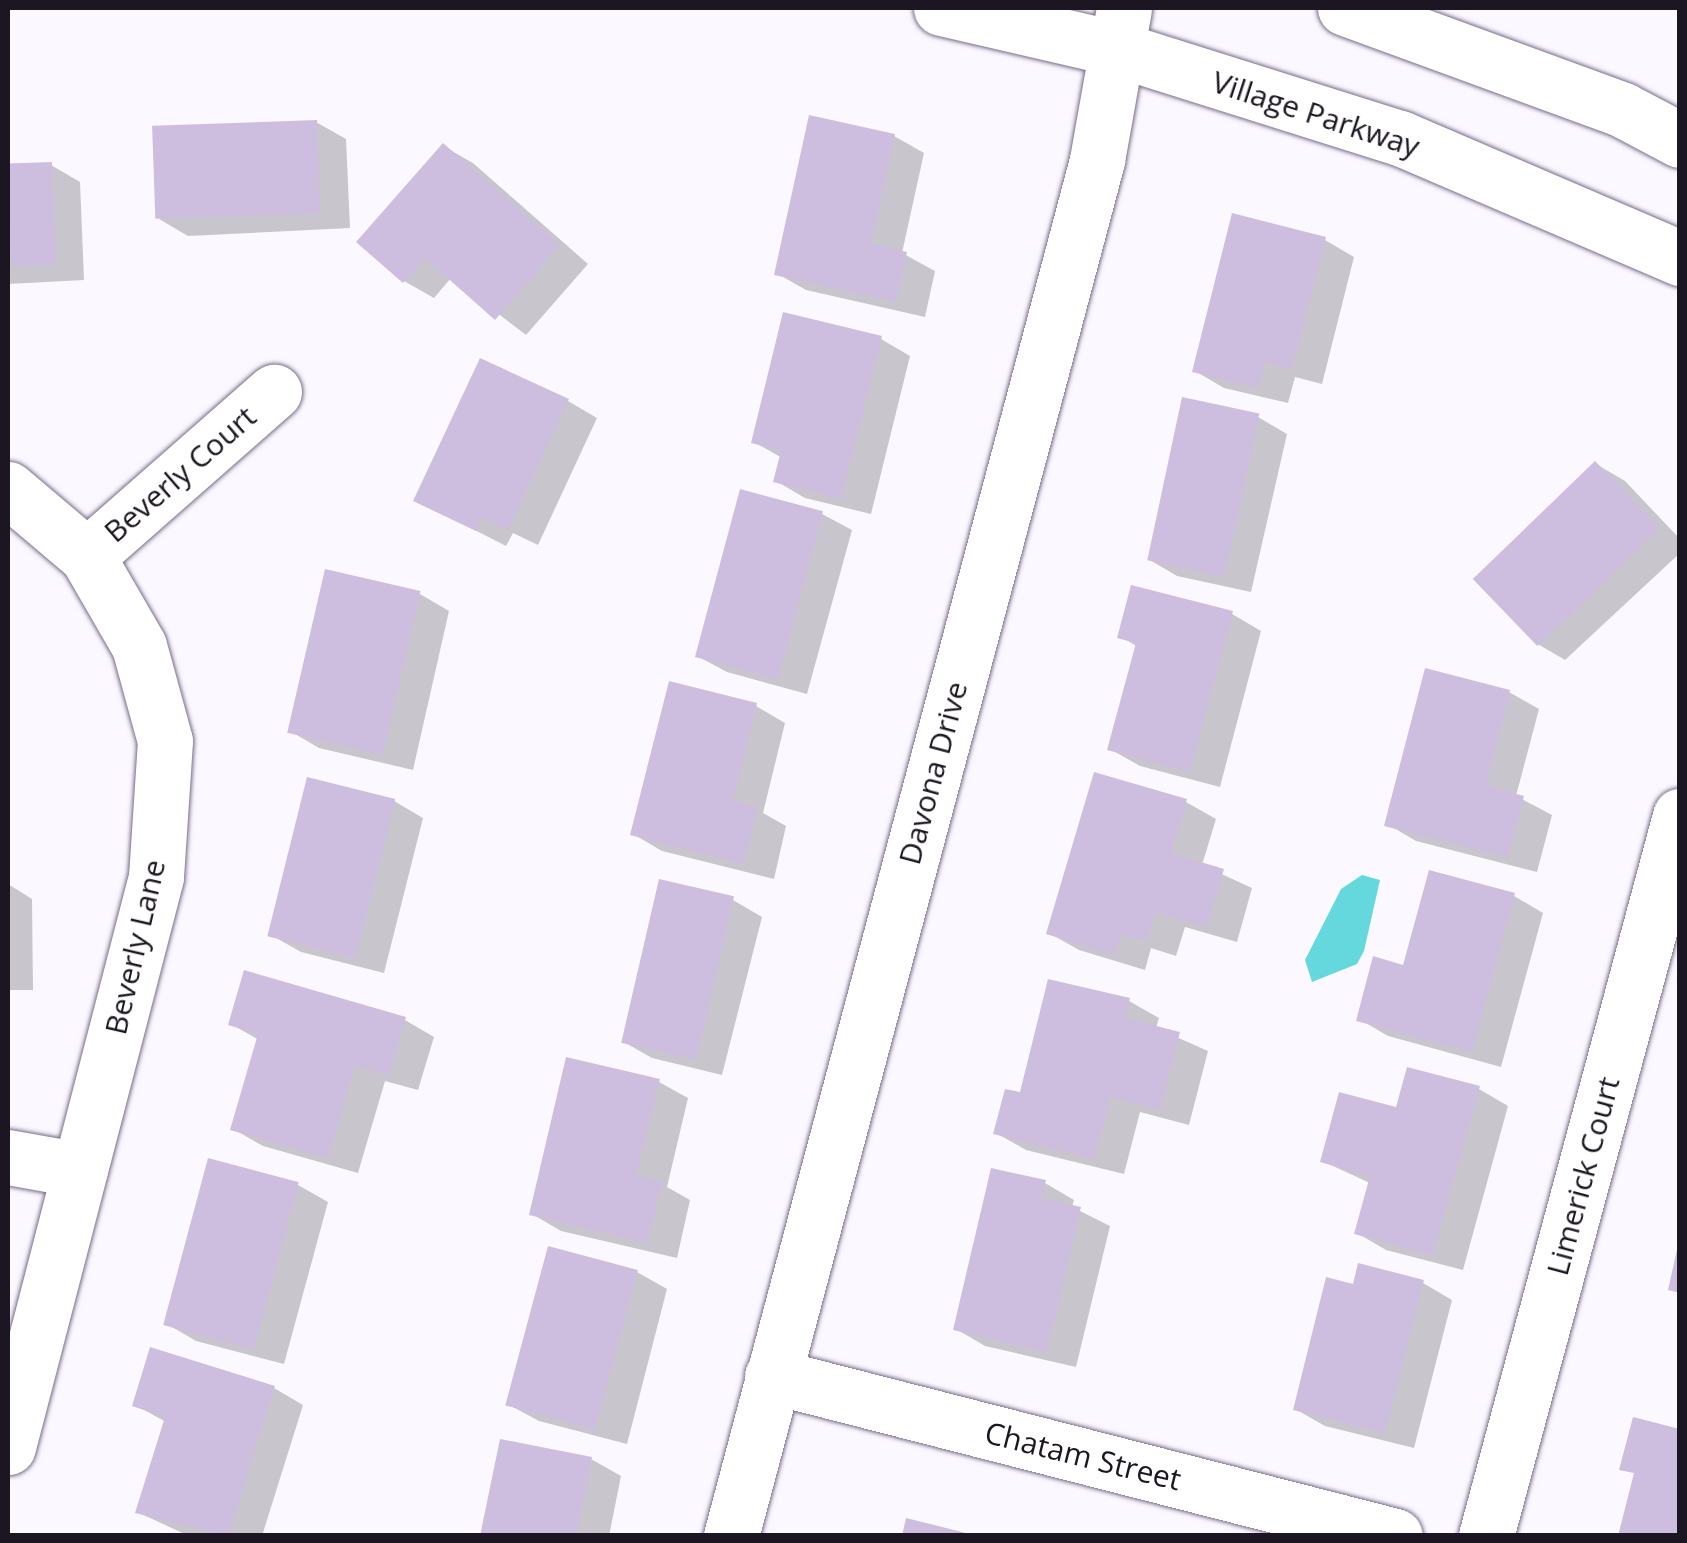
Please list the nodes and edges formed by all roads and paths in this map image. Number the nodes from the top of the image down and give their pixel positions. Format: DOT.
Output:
graph roads {
  1 [pos="940,8"];
  2 [pos="1344,8"];
  3 [pos="1119,28"];
  4 [pos="1680,140"];
  5 [pos="1680,258"];
  6 [pos="274,392"];
  7 [pos="8,488"];
  8 [pos="87,556"];
  9 [pos="1680,816"];
  10 [pos="8,1157"];
  11 [pos="80,1170"];
  12 [pos="772,1376"];
  13 [pos="8,1447"];
  14 [pos="731,1536"];
  15 [pos="1395,1536"];
  16 [pos="1486,1536"];
  1 -- 3 [label="street, Village Parkway"];
  2 -- 4 [label="street"];
  3 -- 5 [label="street, Village Parkway"];
  3 -- 12 [label="street, Davona Drive"];
  6 -- 8 [label="street, Beverly Court"];
  7 -- 8 [label="street, Beverly Lane"];
  8 -- 11 [label="street, Beverly Lane"];
  9 -- 16 [label="street, Limerick Court"];
  10 -- 11 [label="street"];
  11 -- 13 [label="street, Beverly Lane"];
  12 -- 14 [label="street, Davona Drive"];
  12 -- 15 [label="street, Chatam Street"];
}
